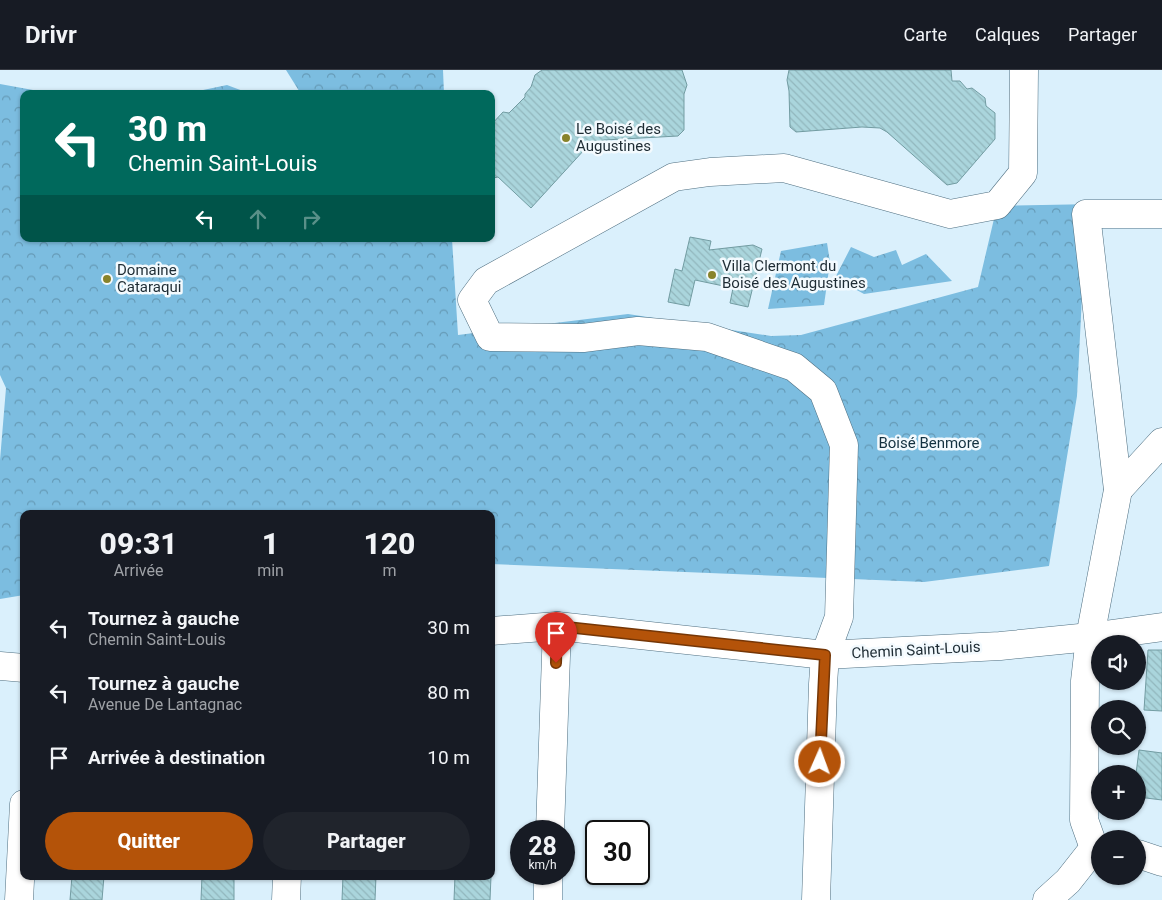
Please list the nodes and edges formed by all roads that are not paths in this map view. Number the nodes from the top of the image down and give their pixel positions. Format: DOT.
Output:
graph roads {
  1 [pos="1024,70"];
  2 [pos="1162,214"];
  3 [pos="1162,442"];
  4 [pos="1118,490"];
  5 [pos="557,626"];
  6 [pos="1162,627"];
  7 [pos="495,631"];
  8 [pos="1090,637"];
  9 [pos="825,655"];
  10 [pos="0,666"];
  11 [pos="20,668"];
  12 [pos="550,820"];
  13 [pos="1091,835"];
  14 [pos="1091,855"];
  15 [pos="1146,857"];
  16 [pos="1162,862"];
  17 [pos="20,880"];
  18 [pos="287,880"];
  19 [pos="548,885"];
  20 [pos="19,900"];
  21 [pos="286,900"];
  22 [pos="548,900"];
  23 [pos="816,900"];
  24 [pos="1048,900"];
  1 -- 9 [label="street"];
  2 -- 4 [label="street"];
  3 -- 4 [label="street"];
  4 -- 8 [label="street"];
  5 -- 7 [label="street, Chemin Saint-Louis"];
  5 -- 9 [label="street, Chemin Saint-Louis"];
  5 -- 12 [label="street"];
  6 -- 8 [label="street, Chemin Saint-Louis"];
  8 -- 9 [label="street, Chemin Saint-Louis"];
  8 -- 13 [label="street"];
  9 -- 23 [label="street"];
  10 -- 11 [label="street"];
  14 -- 24 [label="street"];
  15 -- 16 [label="street"];
  17 -- 20 [label="street"];
  18 -- 21 [label="street"];
  19 -- 22 [label="street"];
}
